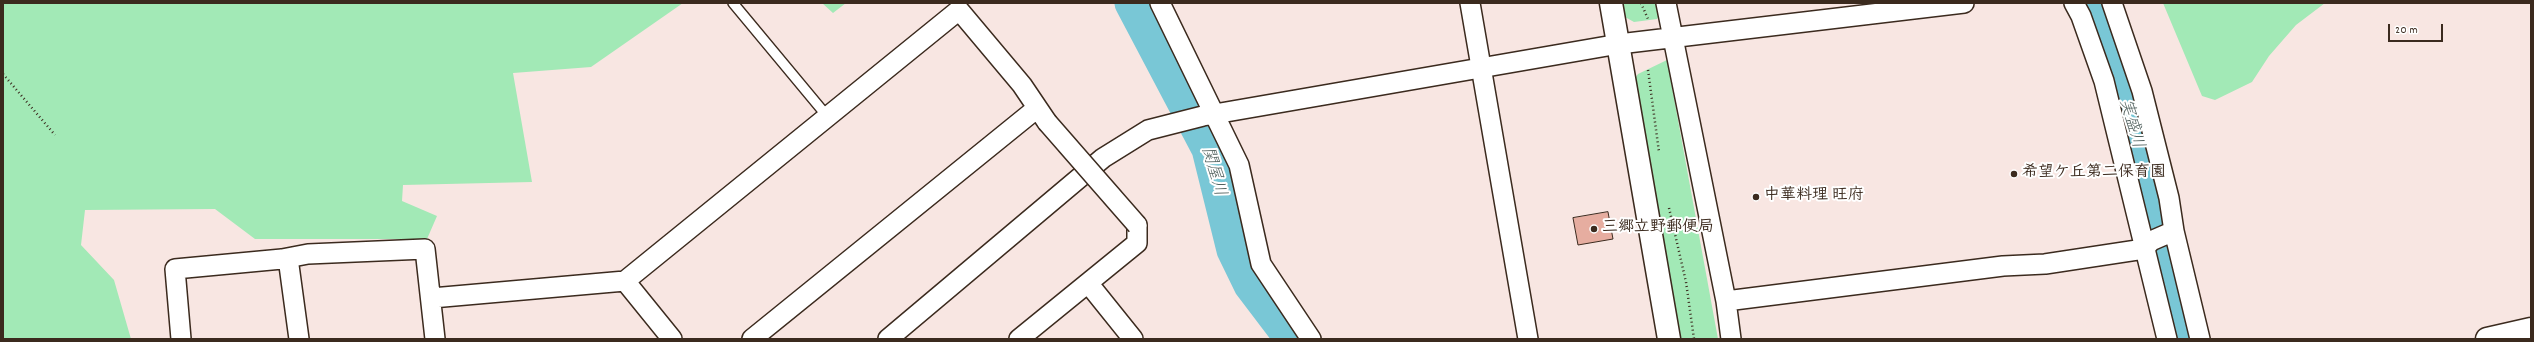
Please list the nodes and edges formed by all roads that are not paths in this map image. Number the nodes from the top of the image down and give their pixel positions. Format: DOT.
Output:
graph roads {
  1 [pos="733,3"];
  2 [pos="1160,3"];
  3 [pos="1470,3"];
  4 [pos="1611,3"];
  5 [pos="1666,3"];
  6 [pos="1964,3"];
  7 [pos="2074,3"];
  8 [pos="2112,3"];
  9 [pos="1671,38"];
  10 [pos="1618,44"];
  11 [pos="1481,69"];
  12 [pos="1208,115"];
  13 [pos="827,116"];
  14 [pos="1041,116"];
  15 [pos="2174,231"];
  16 [pos="2147,245"];
  17 [pos="288,258"];
  18 [pos="625,281"];
  19 [pos="1088,283"];
  20 [pos="432,298"];
  21 [pos="1726,301"];
  22 [pos="2530,327"];
  23 [pos="181,339"];
  24 [pos="299,339"];
  25 [pos="435,339"];
  26 [pos="672,339"];
  27 [pos="752,339"];
  28 [pos="888,339"];
  29 [pos="1019,339"];
  30 [pos="1133,339"];
  31 [pos="1312,339"];
  32 [pos="1528,339"];
  33 [pos="1669,339"];
  34 [pos="1731,339"];
  35 [pos="2167,339"];
  36 [pos="2200,339"];
  37 [pos="2486,339"];
  1 -- 13 [label="lane"];
  2 -- 12 [label="street"];
  3 -- 11 [label="street"];
  4 -- 10 [label="street"];
  5 -- 9 [label="street"];
  6 -- 9 [label="street"];
  7 -- 16 [label="street"];
  8 -- 15 [label="street"];
  9 -- 10 [label="street"];
  9 -- 21 [label="street"];
  10 -- 11 [label="street"];
  10 -- 33 [label="street"];
  11 -- 12 [label="street"];
  11 -- 32 [label="street"];
  12 -- 28 [label="street"];
  12 -- 31 [label="street"];
  13 -- 14 [label="street"];
  13 -- 18 [label="street"];
  14 -- 19 [label="street, bridge"];
  14 -- 27 [label="street"];
  15 -- 16 [label="street"];
  15 -- 36 [label="street"];
  16 -- 21 [label="street"];
  16 -- 35 [label="street"];
  17 -- 20 [label="street"];
  17 -- 23 [label="street"];
  17 -- 24 [label="street"];
  18 -- 20 [label="street"];
  18 -- 26 [label="street"];
  19 -- 29 [label="street"];
  19 -- 30 [label="street"];
  20 -- 25 [label="street"];
  21 -- 34 [label="street"];
  22 -- 37 [label="street"];
}
